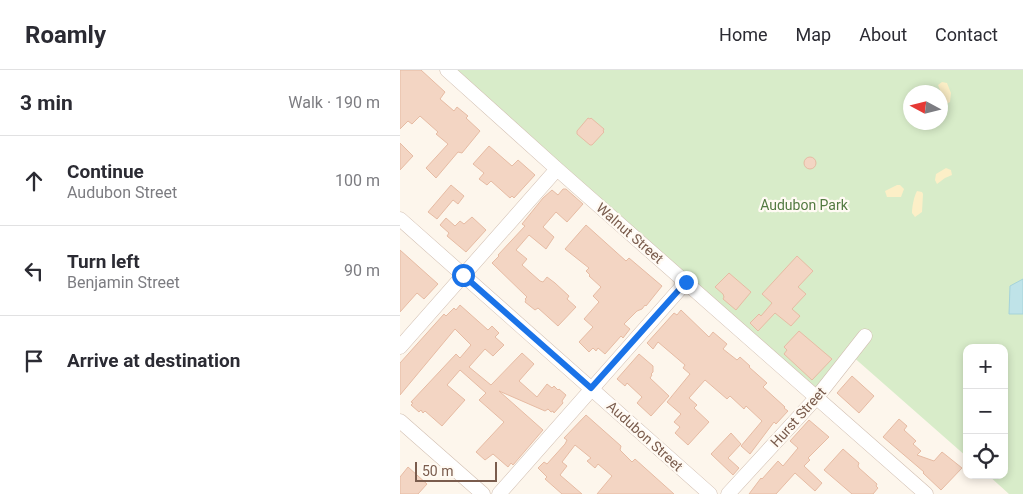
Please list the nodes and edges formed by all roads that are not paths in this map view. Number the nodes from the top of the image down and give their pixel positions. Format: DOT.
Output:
graph roads {
  1 [pos="447,70"];
  2 [pos="557,169"];
  3 [pos="400,219"];
  4 [pos="463,275"];
  5 [pos="686,282"];
  6 [pos="865,336"];
  7 [pos="400,347"];
  8 [pos="591,388"];
  9 [pos="817,397"];
  10 [pos="400,421"];
  11 [pos="483,494"];
  12 [pos="499,494"];
  13 [pos="710,494"];
  14 [pos="728,494"];
  15 [pos="926,494"];
  1 -- 2 [label="street, Walnut Street"];
  2 -- 4 [label="street"];
  2 -- 5 [label="street, Walnut Street"];
  3 -- 4 [label="street, Audubon Street"];
  4 -- 7 [label="street"];
  4 -- 8 [label="street, Audubon Street"];
  5 -- 8 [label="street"];
  5 -- 9 [label="street, Walnut Street"];
  6 -- 9 [label="street, Hurst Street"];
  8 -- 12 [label="street"];
  8 -- 13 [label="street, Audubon Street"];
  9 -- 14 [label="street, Hurst Street"];
  9 -- 15 [label="street, Walnut Street"];
  10 -- 11 [label="street"];
}
